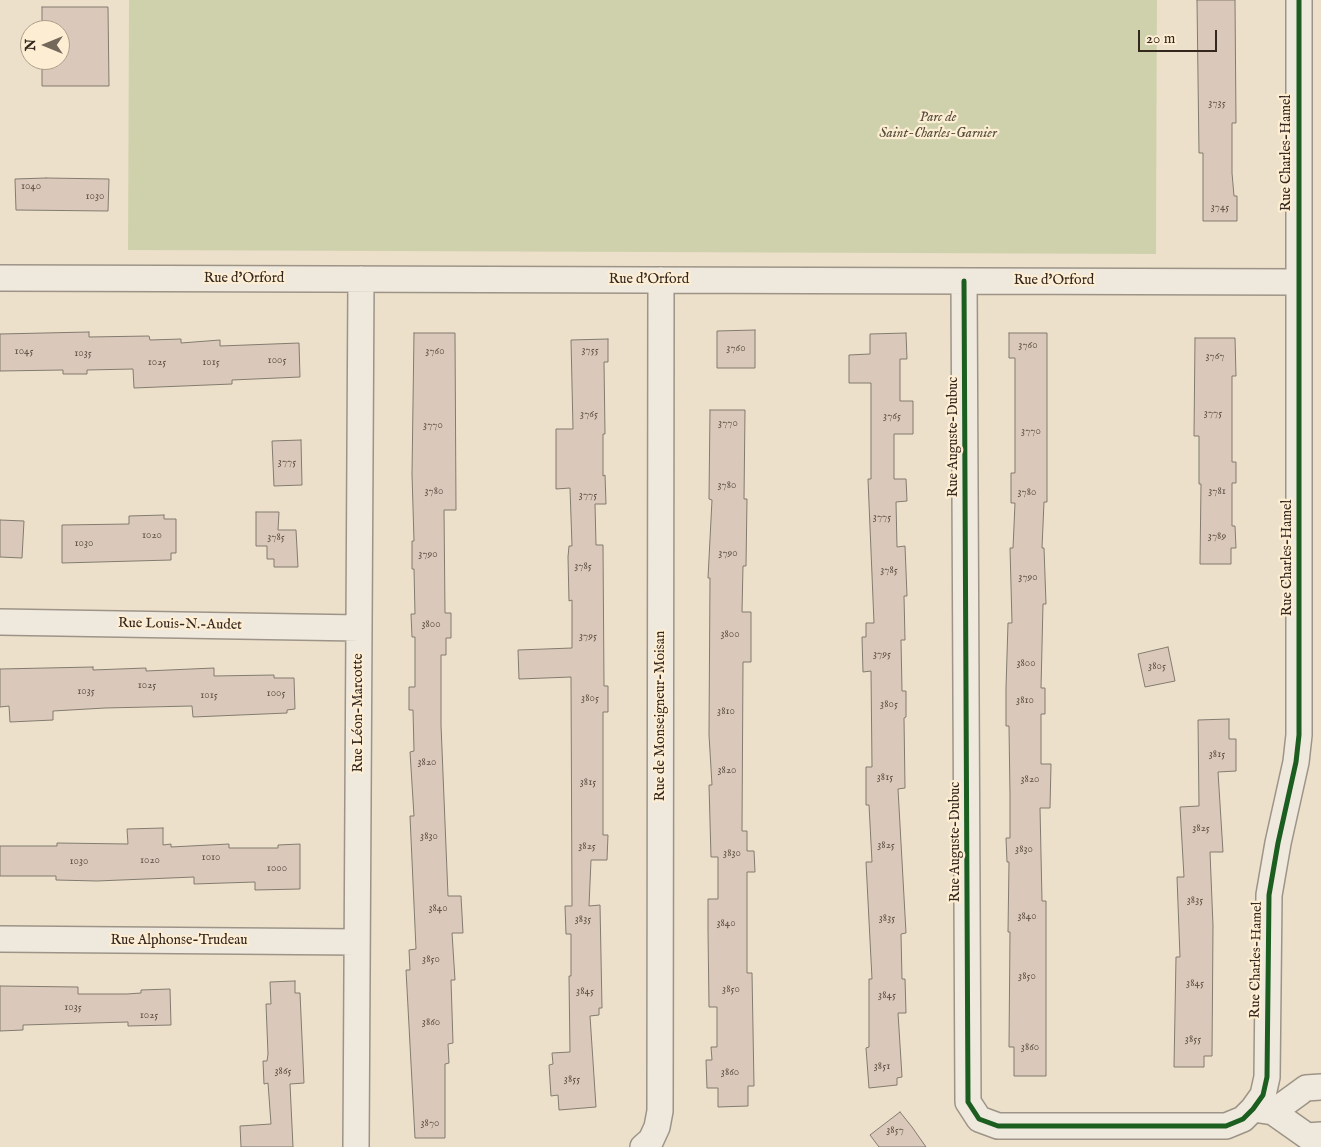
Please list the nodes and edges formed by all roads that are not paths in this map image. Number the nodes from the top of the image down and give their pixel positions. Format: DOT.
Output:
graph roads {
  1 [pos="1299,0"];
  2 [pos="0,278"];
  3 [pos="361,279"];
  4 [pos="661,280"];
  5 [pos="964,281"];
  6 [pos="1298,282"];
  7 [pos="0,622"];
  8 [pos="359,628"];
  9 [pos="0,939"];
  10 [pos="358,942"];
  11 [pos="1321,1087"];
  12 [pos="1263,1111"];
  13 [pos="1321,1135"];
  14 [pos="356,1147"];
  15 [pos="643,1147"];
  1 -- 6 [label="street, Rue Charles-Hamel"];
  2 -- 3 [label="street, Rue d'Orford"];
  3 -- 4 [label="street, Rue d'Orford"];
  3 -- 8 [label="street, Rue Léon-Marcotte"];
  4 -- 5 [label="street, Rue d'Orford"];
  4 -- 15 [label="street, Rue de Monseigneur-Moisan"];
  5 -- 6 [label="street, Rue d'Orford"];
  5 -- 12 [label="street, Rue Auguste-Dubuc"];
  6 -- 12 [label="street, Rue Charles-Hamel"];
  7 -- 8 [label="street, Rue Louis-N.-Audet"];
  8 -- 10 [label="street, Rue Léon-Marcotte"];
  9 -- 10 [label="street, Rue Alphonse-Trudeau"];
  10 -- 14 [label="street, Rue Léon-Marcotte"];
  11 -- 12 [label="street, Rue Auguste-Dubuc"];
  12 -- 13 [label="street"];
}
